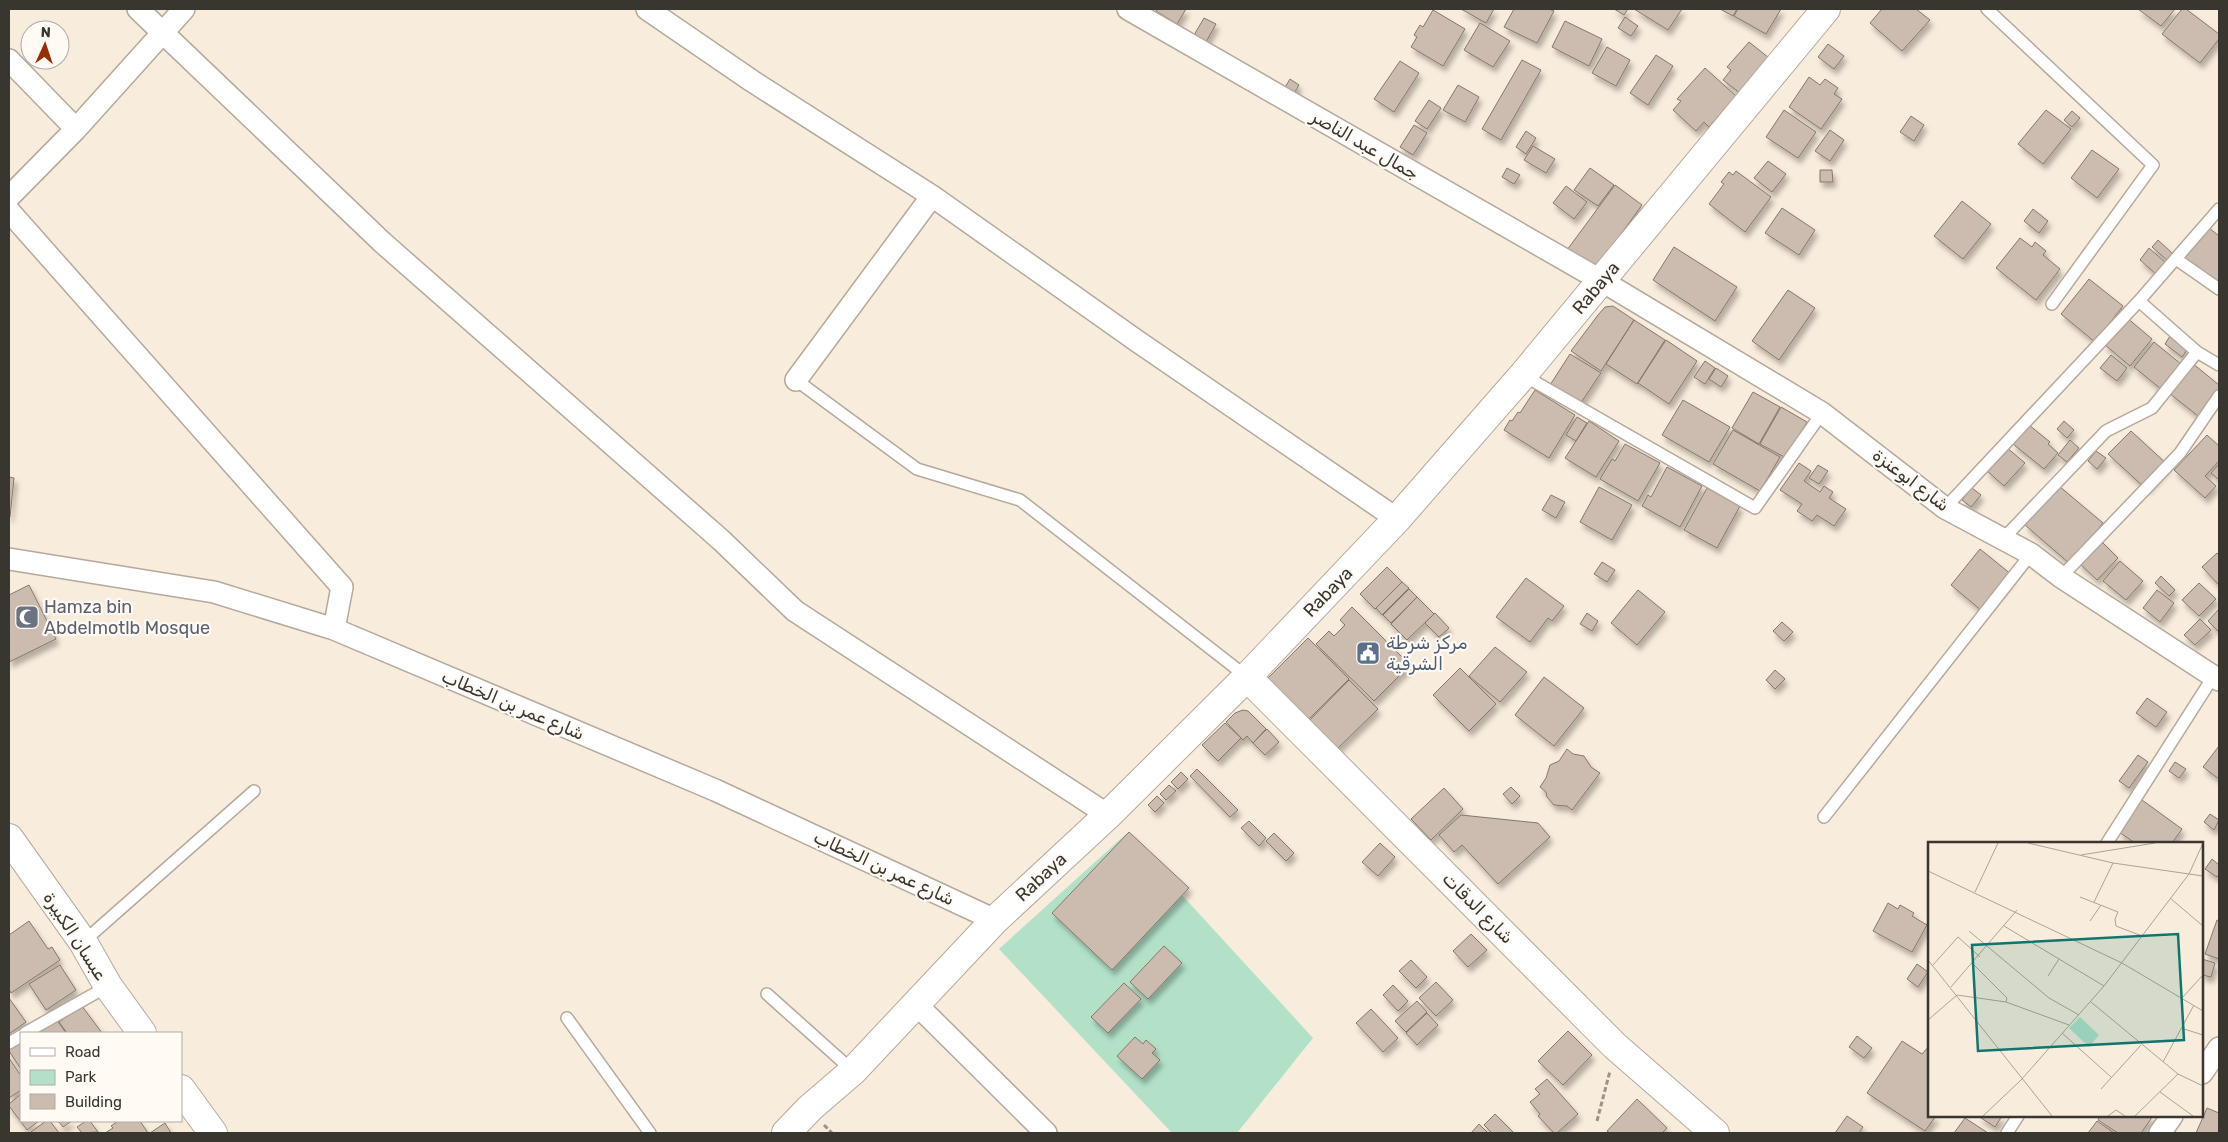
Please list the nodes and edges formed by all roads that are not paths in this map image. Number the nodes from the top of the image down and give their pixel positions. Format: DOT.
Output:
graph roads {
  1 [pos="138,9"];
  2 [pos="184,9"];
  3 [pos="647,9"];
  4 [pos="1128,9"];
  5 [pos="1826,9"];
  6 [pos="1988,9"];
  7 [pos="1150,14"];
  8 [pos="163,33"];
  9 [pos="9,60"];
  10 [pos="76,129"];
  11 [pos="932,196"];
  12 [pos="9,197"];
  13 [pos="2219,209"];
  14 [pos="9,211"];
  15 [pos="2176,259"];
  16 [pos="1602,281"];
  17 [pos="2219,289"];
  18 [pos="2139,301"];
  19 [pos="2052,304"];
  20 [pos="2197,352"];
  21 [pos="2219,365"];
  22 [pos="1524,375"];
  23 [pos="796,380"];
  24 [pos="2219,396"];
  25 [pos="1822,413"];
  26 [pos="1945,508"];
  27 [pos="1397,520"];
  28 [pos="2003,539"];
  29 [pos="2031,554"];
  30 [pos="9,558"];
  31 [pos="2061,577"];
  32 [pos="334,629"];
  33 [pos="1247,677"];
  34 [pos="2216,678"];
  35 [pos="254,791"];
  36 [pos="1108,815"];
  37 [pos="1824,817"];
  38 [pos="9,838"];
  39 [pos="2108,842"];
  40 [pos="995,920"];
  41 [pos="83,942"];
  42 [pos="108,986"];
  43 [pos="767,994"];
  44 [pos="916,1004"];
  45 [pos="567,1018"];
  46 [pos="27,1032"];
  47 [pos="141,1032"];
  48 [pos="20,1037"];
  49 [pos="9,1043"];
  50 [pos="2219,1048"];
  51 [pos="853,1071"];
  52 [pos="2203,1072"];
  53 [pos="182,1090"];
  54 [pos="2017,1117"];
  55 [pos="2171,1117"];
  56 [pos="213,1133"];
  57 [pos="650,1133"];
  58 [pos="786,1133"];
  59 [pos="1046,1133"];
  60 [pos="1714,1133"];
  61 [pos="2007,1133"];
  62 [pos="2160,1133"];
  1 -- 8 [label="street"];
  2 -- 8 [label="street"];
  3 -- 11 [label="street"];
  4 -- 7 [label="street, جمال عبد الناصر"];
  5 -- 16 [label="street, Rabaya"];
  6 -- 19 [label="lane"];
  7 -- 16 [label="street, جمال عبد الناصر"];
  8 -- 10 [label="street"];
  8 -- 36 [label="street"];
  9 -- 10 [label="street"];
  10 -- 12 [label="street"];
  11 -- 23 [label="street"];
  11 -- 27 [label="street"];
  13 -- 15 [label="lane"];
  14 -- 32 [label="street"];
  15 -- 17 [label="lane"];
  15 -- 18 [label="lane"];
  16 -- 22 [label="street, Rabaya"];
  16 -- 25 [label="street, شارع ابوعنزة"];
  18 -- 20 [label="lane"];
  18 -- 26 [label="lane"];
  20 -- 21 [label="lane"];
  20 -- 28 [label="lane"];
  22 -- 25 [label="lane"];
  22 -- 27 [label="street, Rabaya"];
  23 -- 33 [label="lane"];
  24 -- 31 [label="lane"];
  25 -- 26 [label="street, شارع ابوعنزة"];
  26 -- 28 [label="street, شارع ابوعنزة"];
  27 -- 33 [label="street, Rabaya"];
  28 -- 29 [label="street, شارع ابوعنزة"];
  29 -- 31 [label="street, شارع ابوعنزة"];
  29 -- 37 [label="lane"];
  30 -- 32 [label="street, شارع عمر بن الخطاب"];
  31 -- 34 [label="street, شارع ابوعنزة"];
  32 -- 40 [label="street, شارع عمر بن الخطاب"];
  33 -- 36 [label="street, Rabaya"];
  33 -- 60 [label="street, شارع الدقات"];
  34 -- 39 [label="lane"];
  35 -- 41 [label="lane"];
  36 -- 40 [label="street, Rabaya"];
  38 -- 41 [label="street, عبسان الكبيرة"];
  40 -- 44 [label="street, Rabaya"];
  41 -- 42 [label="street, عبسان الكبيرة"];
  42 -- 46 [label="lane"];
  42 -- 47 [label="street, عبسان الكبيرة"];
  43 -- 51 [label="lane"];
  44 -- 51 [label="street, Rabaya"];
  44 -- 59 [label="street"];
  45 -- 57 [label="lane"];
  48 -- 49 [label="lane"];
  50 -- 52 [label="street"];
  51 -- 58 [label="street, Rabaya"];
  53 -- 56 [label="street"];
  54 -- 61 [label="lane"];
  55 -- 62 [label="street"];
}
